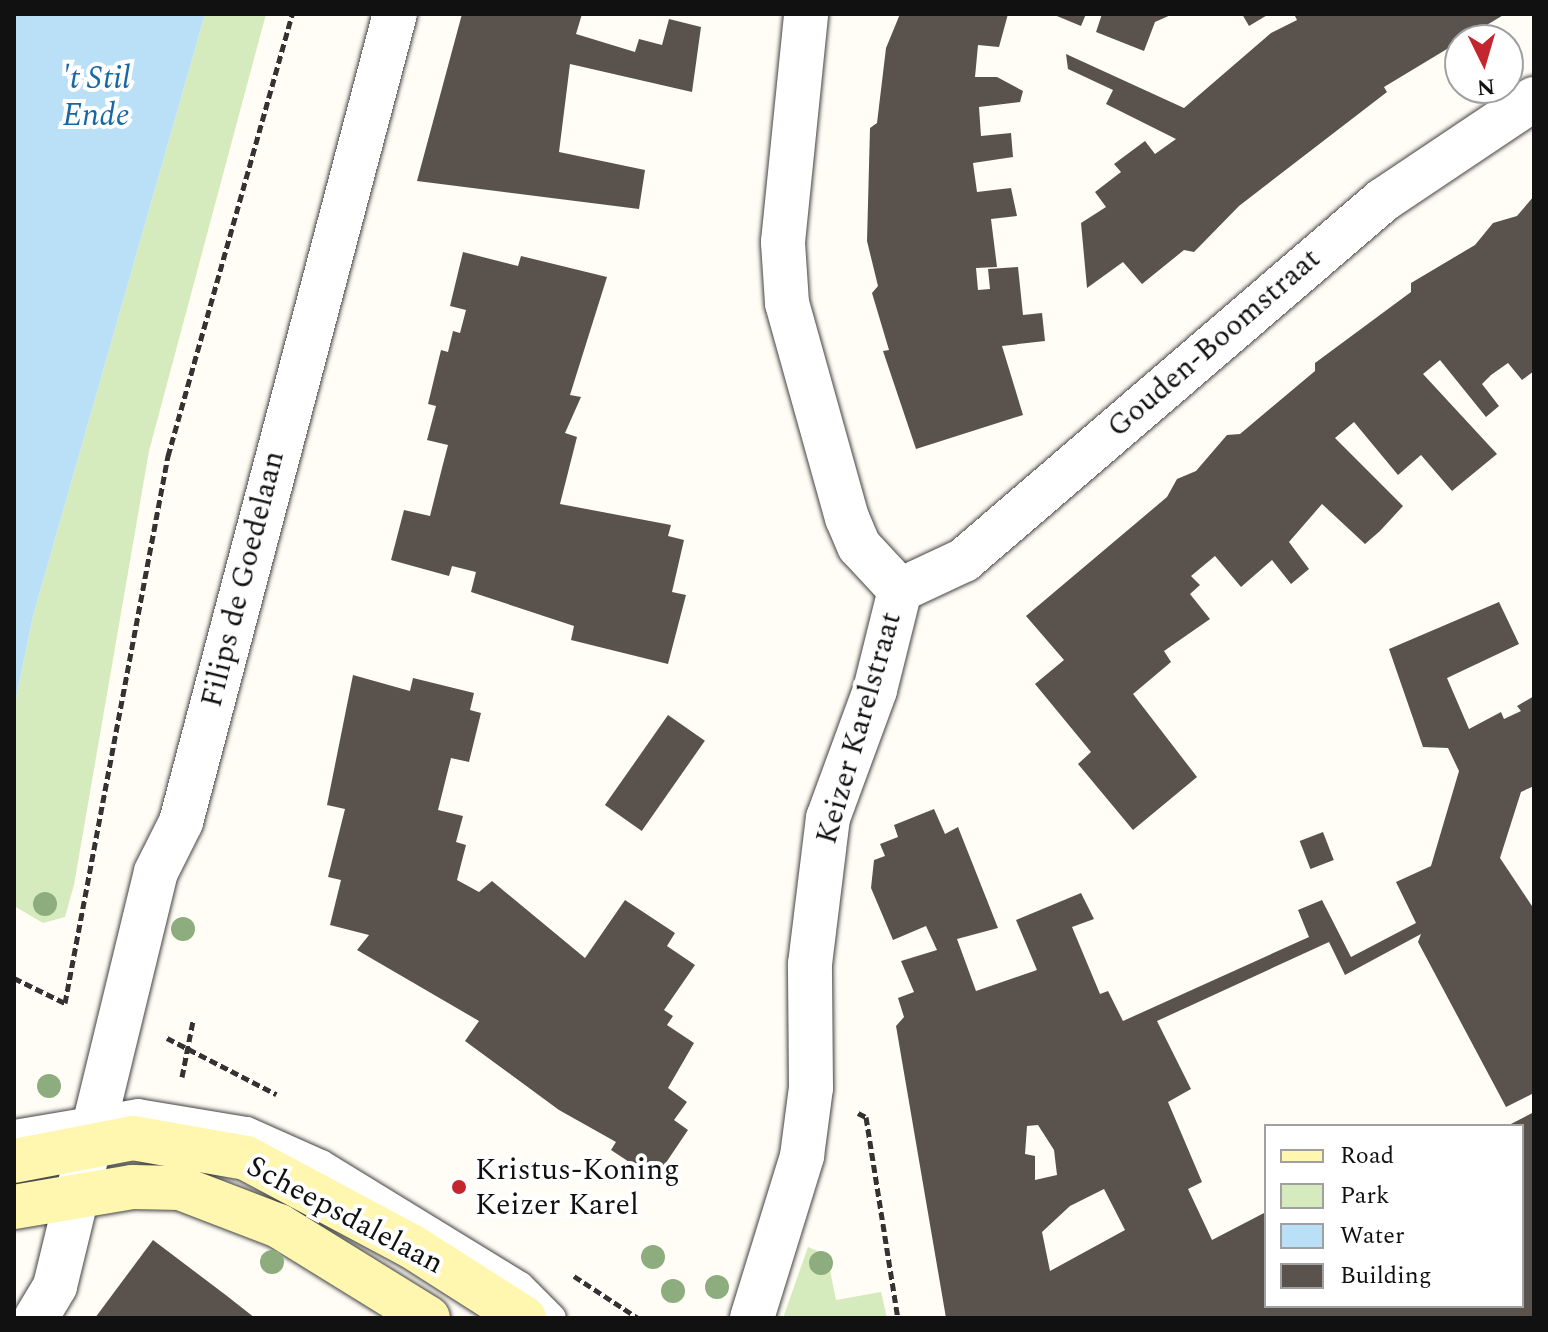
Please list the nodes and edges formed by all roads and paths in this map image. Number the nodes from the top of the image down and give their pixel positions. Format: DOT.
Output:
graph roads {
  1 [pos="292,14"];
  2 [pos="395,14"];
  3 [pos="806,14"];
  4 [pos="1534,99"];
  5 [pos="900,590"];
  6 [pos="14,978"];
  7 [pos="65,1003"];
  8 [pos="123,1019"];
  9 [pos="193,1021"];
  10 [pos="181,1087"];
  11 [pos="811,1088"];
  12 [pos="97,1128"];
  13 [pos="14,1134"];
  14 [pos="14,1161"];
  15 [pos="79,1195"];
  16 [pos="14,1207"];
  17 [pos="36,1318"];
  18 [pos="428,1318"];
  19 [pos="524,1318"];
  20 [pos="552,1318"];
  21 [pos="752,1318"];
  22 [pos="898,1318"];
  1 -- 7 [label="path"];
  2 -- 8 [label="street, Filips de Goedelaan"];
  3 -- 5 [label="street, Keizer Karelstraat"];
  4 -- 5 [label="street, Gouden-Boomstraat"];
  5 -- 11 [label="street, Keizer Karelstraat"];
  6 -- 7 [label="path"];
  7 -- 8 [label="path"];
  8 -- 12 [label="street, Filips de Goedelaan"];
  9 -- 10 [label="path"];
  11 -- 21 [label="street, Keizer Karelstraat"];
  11 -- 22 [label="path"];
  12 -- 13 [label="lane"];
  12 -- 14 [label="main road, Scheepsdalelaan"];
  12 -- 15 [label="street, Filips de Goedelaan"];
  12 -- 19 [label="main road, Scheepsdalelaan"];
  12 -- 20 [label="lane"];
  15 -- 16 [label="main road, Scheepsdalelaan"];
  15 -- 17 [label="street, Filips de Goedelaan"];
  15 -- 18 [label="main road, Scheepsdalelaan"];
}
